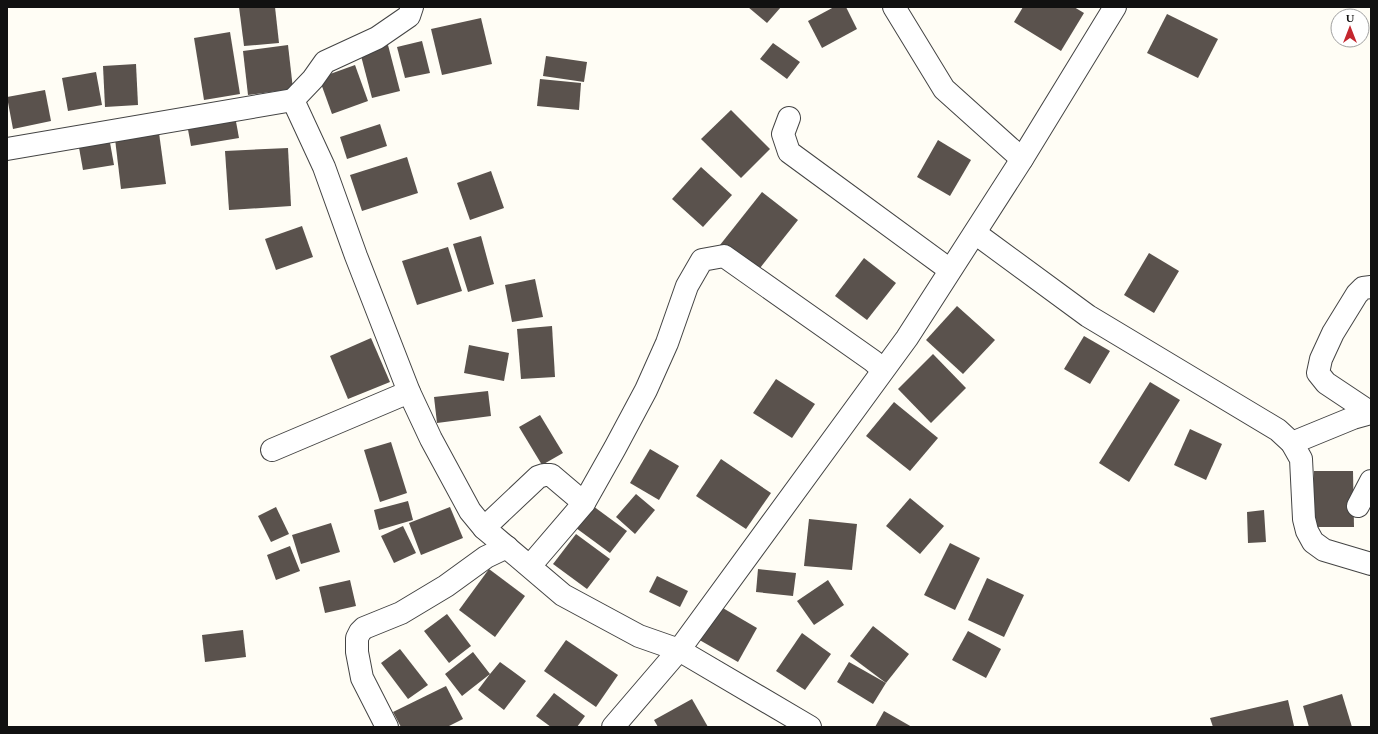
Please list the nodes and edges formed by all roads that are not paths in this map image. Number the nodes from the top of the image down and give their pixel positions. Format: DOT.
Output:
graph roads {
  1 [pos="412,7"];
  2 [pos="894,7"];
  3 [pos="1115,7"];
  4 [pos="293,100"];
  5 [pos="789,118"];
  6 [pos="7,149"];
  7 [pos="1022,159"];
  8 [pos="975,233"];
  9 [pos="950,270"];
  10 [pos="1371,287"];
  11 [pos="883,370"];
  12 [pos="410,392"];
  13 [pos="1371,413"];
  14 [pos="1292,443"];
  15 [pos="272,450"];
  16 [pos="1371,481"];
  17 [pos="584,504"];
  18 [pos="1358,506"];
  19 [pos="484,528"];
  20 [pos="507,547"];
  21 [pos="1371,564"];
  22 [pos="530,566"];
  23 [pos="679,650"];
  24 [pos="387,727"];
  25 [pos="613,727"];
  26 [pos="810,727"];
  1 -- 4 [label="street"];
  2 -- 7 [label="street"];
  3 -- 7 [label="street"];
  4 -- 6 [label="street"];
  4 -- 12 [label="street"];
  5 -- 9 [label="street"];
  7 -- 8 [label="street"];
  8 -- 9 [label="street"];
  8 -- 14 [label="street"];
  9 -- 11 [label="street"];
  10 -- 13 [label="street"];
  11 -- 17 [label="street"];
  11 -- 23 [label="street"];
  12 -- 15 [label="street"];
  12 -- 19 [label="street"];
  13 -- 14 [label="street"];
  14 -- 21 [label="street"];
  16 -- 18 [label="street"];
  17 -- 19 [label="street"];
  17 -- 22 [label="street"];
  19 -- 20 [label="street"];
  20 -- 22 [label="street"];
  20 -- 24 [label="street"];
  22 -- 23 [label="street"];
  23 -- 25 [label="street"];
  23 -- 26 [label="street"];
}
